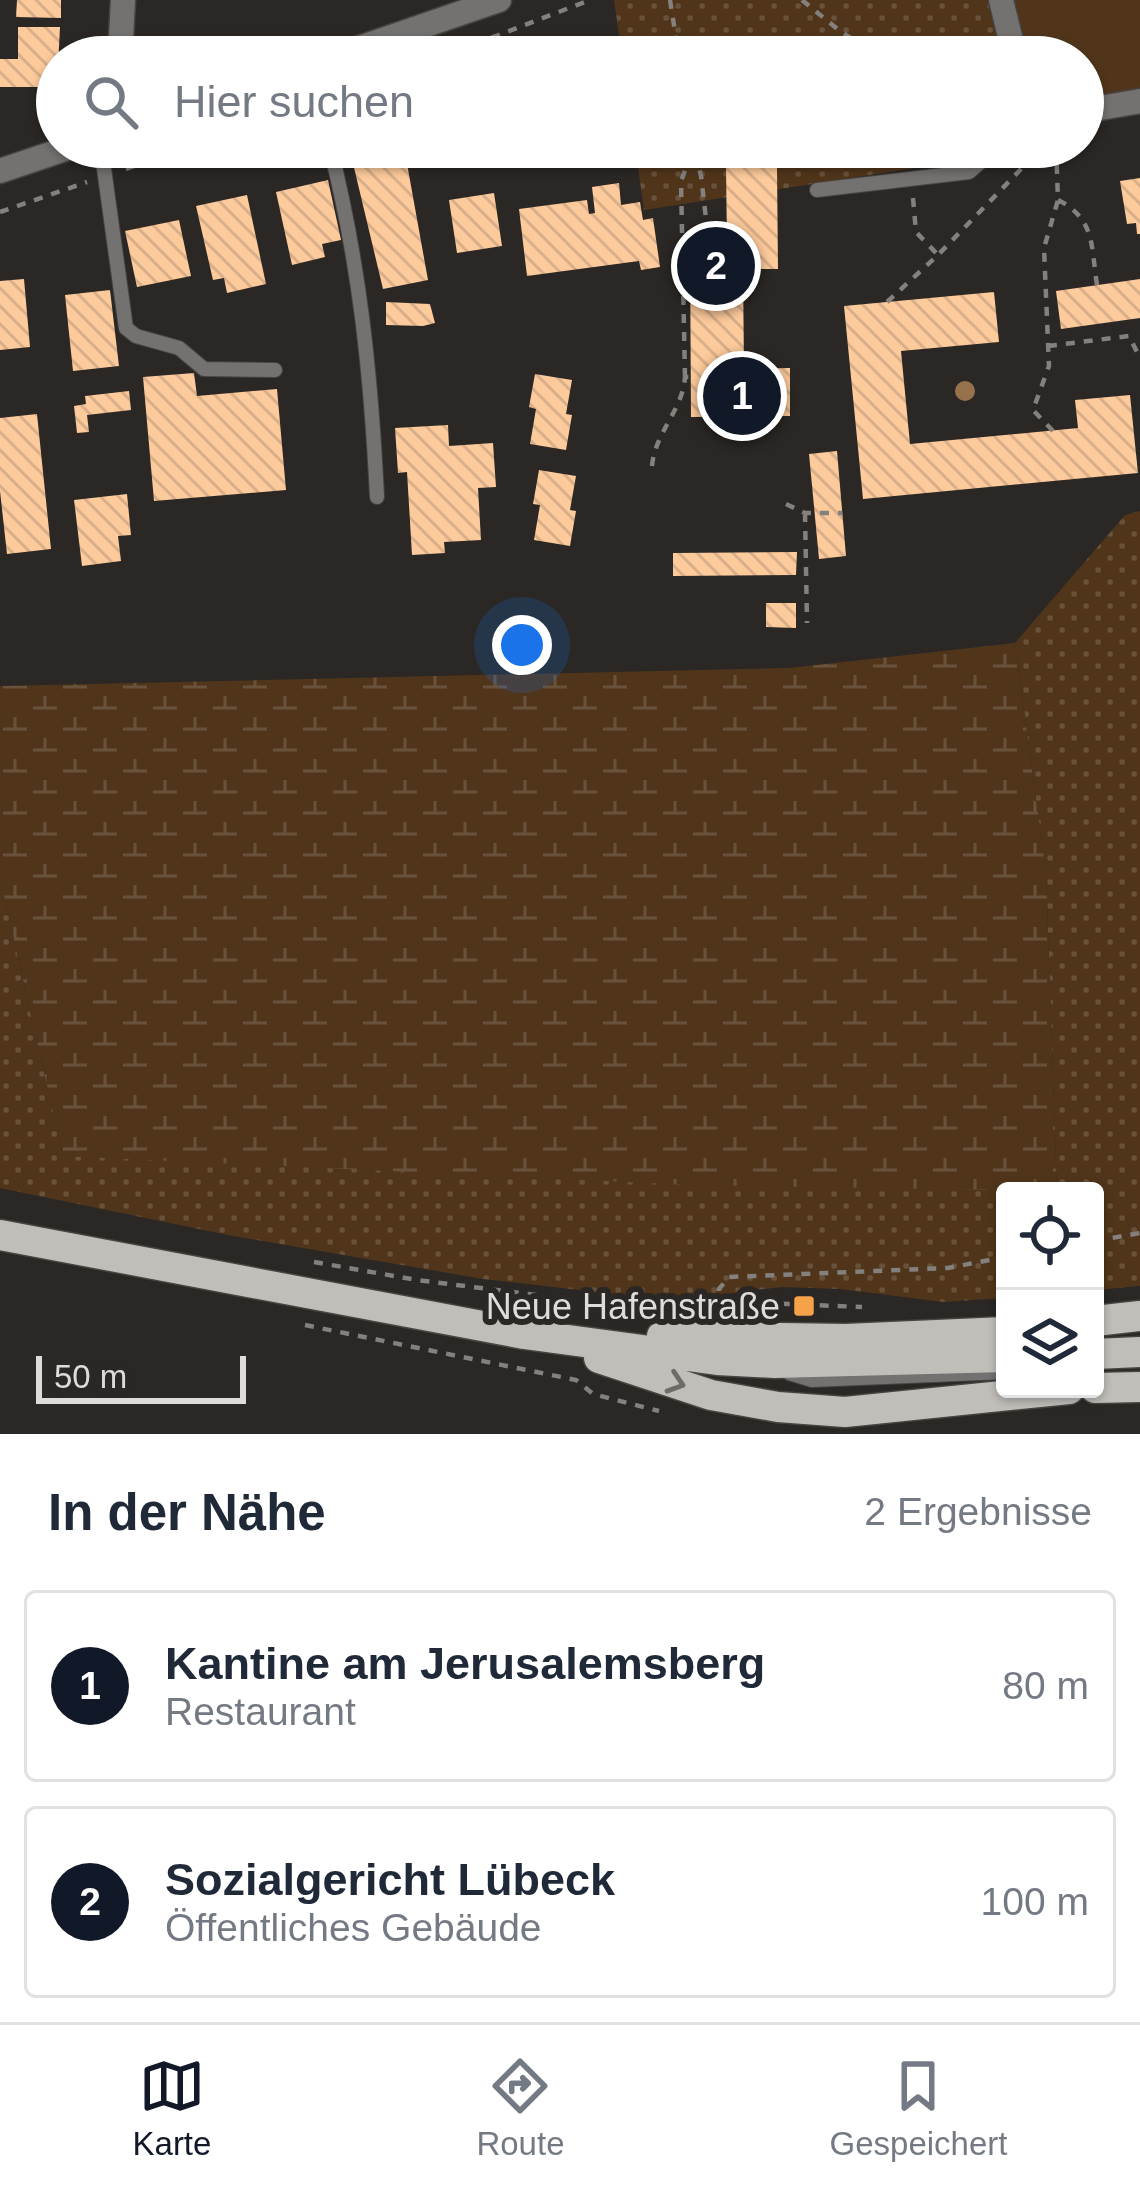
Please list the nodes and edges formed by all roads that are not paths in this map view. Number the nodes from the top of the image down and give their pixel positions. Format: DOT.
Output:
graph roads {
  1 [pos="124,0"];
  2 [pos="499,0"];
  3 [pos="1001,0"];
  4 [pos="121,36"];
  5 [pos="394,36"];
  6 [pos="1010,36"];
  7 [pos="1140,101"];
  8 [pos="1104,107"];
  9 [pos="36,159"];
  10 [pos="104,168"];
  11 [pos="335,168"];
  12 [pos="974,168"];
  13 [pos="0,171"];
  14 [pos="817,190"];
  15 [pos="275,370"];
  16 [pos="377,497"];
  17 [pos="0,1235"];
  18 [pos="1140,1316"];
  19 [pos="1104,1321"];
  20 [pos="996,1332"];
  21 [pos="524,1334"];
  22 [pos="1140,1352"];
  23 [pos="1104,1354"];
  24 [pos="996,1358"];
  25 [pos="743,1361"];
  26 [pos="996,1372"];
  27 [pos="996,1396"];
  1 -- 4 [label="street"];
  2 -- 5 [label="street"];
  3 -- 6 [label="street"];
  7 -- 8 [label="street"];
  9 -- 13 [label="street"];
  10 -- 15 [label="lane"];
  11 -- 16 [label="lane"];
  12 -- 14 [label="lane"];
  17 -- 21 [label="main road"];
  18 -- 19 [label="main road"];
  20 -- 21 [label="main road"];
  21 -- 25 [label="main road"];
  21 -- 27 [label="main road, one-way"];
  22 -- 23 [label="main road"];
  24 -- 25 [label="main road"];
  25 -- 26 [label="lane"];
}
